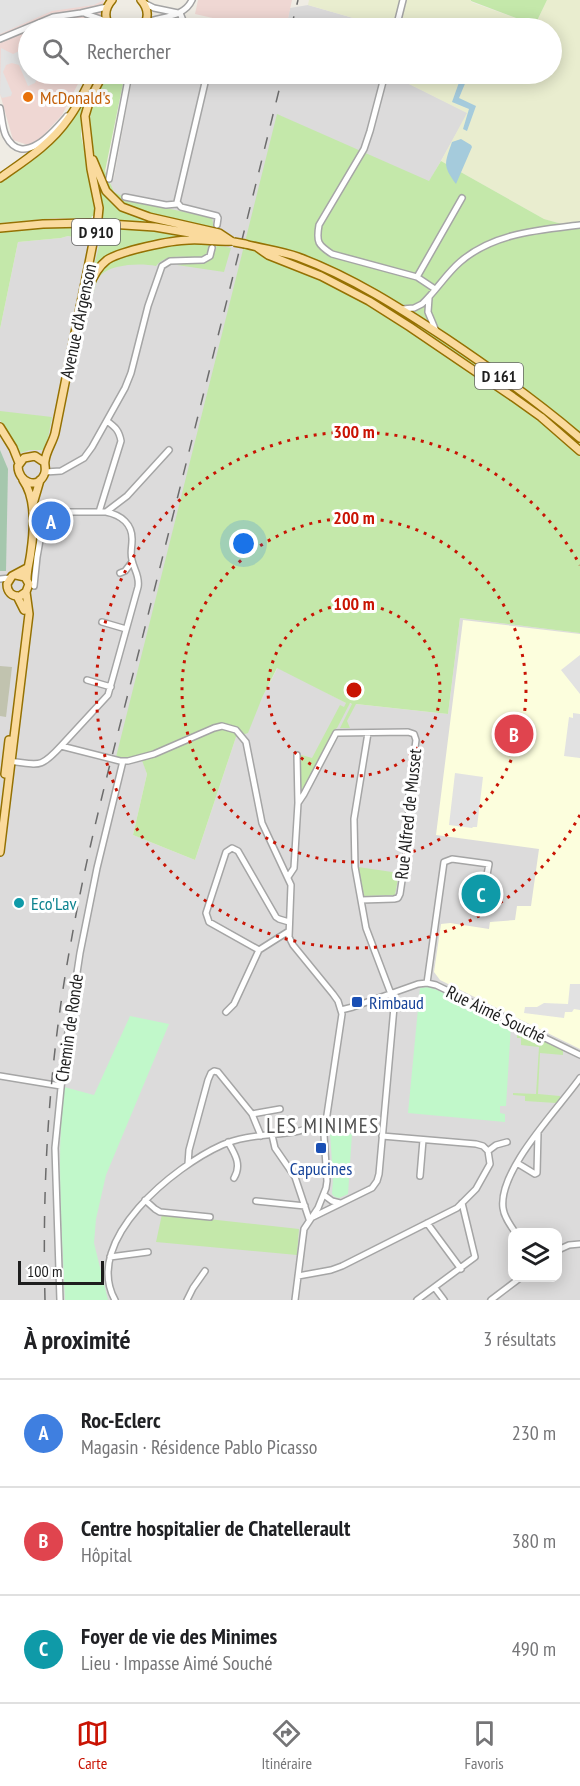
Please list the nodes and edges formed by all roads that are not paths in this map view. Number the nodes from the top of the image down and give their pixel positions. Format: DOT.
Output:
graph roads {
  1 [pos="192,0"];
  2 [pos="403,0"];
  3 [pos="143,2"];
  4 [pos="109,3"];
  5 [pos="81,13"];
  6 [pos="180,13"];
  7 [pos="51,18"];
  8 [pos="100,18"];
  9 [pos="106,18"];
  10 [pos="146,18"];
  11 [pos="157,18"];
  12 [pos="182,18"];
  13 [pos="398,18"];
  14 [pos="18,32"];
  15 [pos="0,39"];
  16 [pos="88,84"];
  17 [pos="98,84"];
  18 [pos="127,84"];
  19 [pos="204,84"];
  20 [pos="382,84"];
  21 [pos="78,103"];
  22 [pos="0,108"];
  23 [pos="89,152"];
  24 [pos="0,176"];
  25 [pos="109,179"];
  26 [pos="125,197"];
  27 [pos="462,198"];
  28 [pos="177,204"];
  29 [pos="217,225"];
  30 [pos="580,225"];
  31 [pos="0,228"];
  32 [pos="232,241"];
  33 [pos="212,248"];
  34 [pos="258,248"];
  35 [pos="417,277"];
  36 [pos="435,289"];
  37 [pos="430,296"];
  38 [pos="401,309"];
  39 [pos="80,312"];
  40 [pos="437,333"];
  41 [pos="107,421"];
  42 [pos="0,427"];
  43 [pos="580,438"];
  44 [pos="169,450"];
  45 [pos="580,451"];
  46 [pos="44,462"];
  47 [pos="19,463"];
  48 [pos="45,472"];
  49 [pos="23,480"];
  50 [pos="40,480"];
  51 [pos="32,509"];
  52 [pos="45,512"];
  53 [pos="99,512"];
  54 [pos="106,512"];
  55 [pos="132,562"];
  56 [pos="27,568"];
  57 [pos="120,573"];
  58 [pos="13,576"];
  59 [pos="27,579"];
  60 [pos="0,580"];
  61 [pos="34,586"];
  62 [pos="7,588"];
  63 [pos="26,592"];
  64 [pos="17,596"];
  65 [pos="102,622"];
  66 [pos="126,629"];
  67 [pos="87,680"];
  68 [pos="111,687"];
  69 [pos="368,733"];
  70 [pos="61,746"];
  71 [pos="297,755"];
  72 [pos="123,761"];
  73 [pos="9,763"];
  74 [pos="298,804"];
  75 [pos="0,813"];
  76 [pos="0,852"];
  77 [pos="288,877"];
  78 [pos="486,880"];
  79 [pos="361,900"];
  80 [pos="289,922"];
  81 [pos="289,931"];
  82 [pos="259,950"];
  83 [pos="427,983"];
  84 [pos="391,994"];
  85 [pos="342,1010"];
  86 [pos="226,1012"];
  87 [pos="580,1055"];
  88 [pos="0,1076"];
  89 [pos="578,1082"];
  90 [pos="61,1086"];
  91 [pos="280,1109"];
  92 [pos="252,1114"];
  93 [pos="325,1123"];
  94 [pos="538,1132"];
  95 [pos="272,1135"];
  96 [pos="261,1136"];
  97 [pos="382,1136"];
  98 [pos="423,1140"];
  99 [pos="228,1142"];
  100 [pos="507,1142"];
  101 [pos="488,1151"];
  102 [pos="517,1163"];
  103 [pos="188,1164"];
  104 [pos="420,1176"];
  105 [pos="234,1178"];
  106 [pos="324,1195"];
  107 [pos="145,1200"];
  108 [pos="256,1201"];
  109 [pos="340,1203"];
  110 [pos="462,1203"];
  111 [pos="305,1206"];
  112 [pos="210,1217"];
  113 [pos="309,1219"];
  114 [pos="427,1223"];
  115 [pos="512,1228"];
  116 [pos="580,1244"];
  117 [pos="562,1248"];
  118 [pos="148,1252"];
  119 [pos="110,1257"];
  120 [pos="460,1269"];
  121 [pos="205,1271"];
  122 [pos="298,1276"];
  123 [pos="515,1282"];
  124 [pos="435,1288"];
  125 [pos="114,1299"];
  126 [pos="60,1300"];
  127 [pos="187,1300"];
  128 [pos="295,1300"];
  129 [pos="417,1300"];
  130 [pos="444,1300"];
  131 [pos="491,1300"];
  1 -- 6 [label="street"];
  2 -- 13 [label="street"];
  3 -- 6 [label="street"];
  3 -- 10 [label="main road"];
  4 -- 5 [label="street"];
  4 -- 9 [label="main road"];
  5 -- 7 [label="street"];
  5 -- 8 [label="street"];
  6 -- 11 [label="street"];
  6 -- 12 [label="street"];
  14 -- 15 [label="street"];
  16 -- 21 [label="main road"];
  17 -- 23 [label="main road, Avenue d'Argenson / D 910"];
  18 -- 25 [label="street"];
  19 -- 28 [label="street"];
  20 -- 35 [label="street"];
  21 -- 22 [label="street"];
  21 -- 24 [label="main road"];
  23 -- 32 [label="main road"];
  23 -- 39 [label="main road, Avenue d'Argenson / D 910"];
  26 -- 28 [label="street"];
  27 -- 35 [label="street"];
  28 -- 29 [label="street"];
  30 -- 36 [label="street"];
  31 -- 32 [label="main road, D 161, bridge"];
  32 -- 34 [label="main road, D 161, bridge"];
  32 -- 39 [label="main road"];
  33 -- 41 [label="street"];
  34 -- 38 [label="main road, D 161"];
  34 -- 45 [label="main road, D 161"];
  35 -- 36 [label="street"];
  36 -- 37 [label="street"];
  37 -- 38 [label="street"];
  37 -- 40 [label="street"];
  38 -- 40 [label="main road, D 161"];
  39 -- 46 [label="main road, Avenue d'Argenson / D 910"];
  40 -- 43 [label="main road, D 161"];
  41 -- 48 [label="street"];
  41 -- 53 [label="street"];
  42 -- 47 [label="main road"];
  44 -- 54 [label="street"];
  46 -- 47 [label="main road"];
  46 -- 48 [label="main road"];
  47 -- 49 [label="main road"];
  48 -- 50 [label="main road"];
  49 -- 50 [label="main road"];
  49 -- 51 [label="main road"];
  50 -- 51 [label="main road"];
  51 -- 52 [label="street"];
  51 -- 56 [label="main road"];
  52 -- 53 [label="street"];
  52 -- 61 [label="street"];
  53 -- 54 [label="street"];
  54 -- 55 [label="street"];
  55 -- 57 [label="street"];
  55 -- 66 [label="street"];
  56 -- 58 [label="main road"];
  56 -- 59 [label="main road"];
  58 -- 59 [label="main road"];
  58 -- 60 [label="street"];
  58 -- 62 [label="main road"];
  59 -- 63 [label="main road"];
  60 -- 62 [label="street"];
  62 -- 64 [label="main road"];
  63 -- 64 [label="main road"];
  63 -- 73 [label="main road"];
  64 -- 73 [label="main road"];
  65 -- 66 [label="street"];
  66 -- 68 [label="street"];
  67 -- 68 [label="street"];
  68 -- 70 [label="street"];
  69 -- 74 [label="street, Rue Alfred de Musset"];
  69 -- 79 [label="street"];
  69 -- 79 [label="street, Rue Alfred de Musset"];
  70 -- 72 [label="street"];
  70 -- 73 [label="street"];
  71 -- 74 [label="street"];
  72 -- 77 [label="street"];
  72 -- 90 [label="street, Chemin de Ronde"];
  73 -- 75 [label="main road"];
  73 -- 76 [label="main road"];
  74 -- 77 [label="street"];
  77 -- 80 [label="street"];
  78 -- 83 [label="street"];
  79 -- 84 [label="street"];
  80 -- 81 [label="street"];
  80 -- 82 [label="street"];
  81 -- 82 [label="street"];
  81 -- 85 [label="street"];
  82 -- 86 [label="street"];
  83 -- 84 [label="street, Rue Aimé Souché"];
  83 -- 87 [label="street, Rue Aimé Souché"];
  84 -- 85 [label="street, Rue Aimé Souché"];
  84 -- 97 [label="street"];
  85 -- 93 [label="street"];
  88 -- 90 [label="street"];
  89 -- 94 [label="street"];
  90 -- 126 [label="street, Chemin de Ronde"];
  91 -- 92 [label="street"];
  92 -- 96 [label="street"];
  92 -- 103 [label="street"];
  93 -- 95 [label="street"];
  93 -- 106 [label="street"];
  94 -- 102 [label="street"];
  94 -- 102 [label="street"];
  95 -- 96 [label="street"];
  95 -- 111 [label="street"];
  96 -- 99 [label="street"];
  97 -- 98 [label="street"];
  97 -- 109 [label="street"];
  98 -- 101 [label="street"];
  98 -- 104 [label="street"];
  99 -- 103 [label="street"];
  99 -- 105 [label="street"];
  100 -- 101 [label="street"];
  101 -- 110 [label="street"];
  102 -- 115 [label="street"];
  103 -- 107 [label="street"];
  106 -- 109 [label="street"];
  106 -- 113 [label="street"];
  107 -- 112 [label="street"];
  107 -- 119 [label="street"];
  108 -- 111 [label="street"];
  109 -- 113 [label="street"];
  110 -- 114 [label="street"];
  110 -- 120 [label="street"];
  111 -- 113 [label="street"];
  113 -- 122 [label="street"];
  114 -- 120 [label="street"];
  114 -- 122 [label="street"];
  116 -- 117 [label="street"];
  118 -- 119 [label="street"];
  119 -- 125 [label="street"];
  120 -- 124 [label="street"];
  121 -- 127 [label="street"];
  122 -- 128 [label="street"];
  123 -- 131 [label="street"];
  124 -- 129 [label="street"];
  124 -- 130 [label="street"];
}
